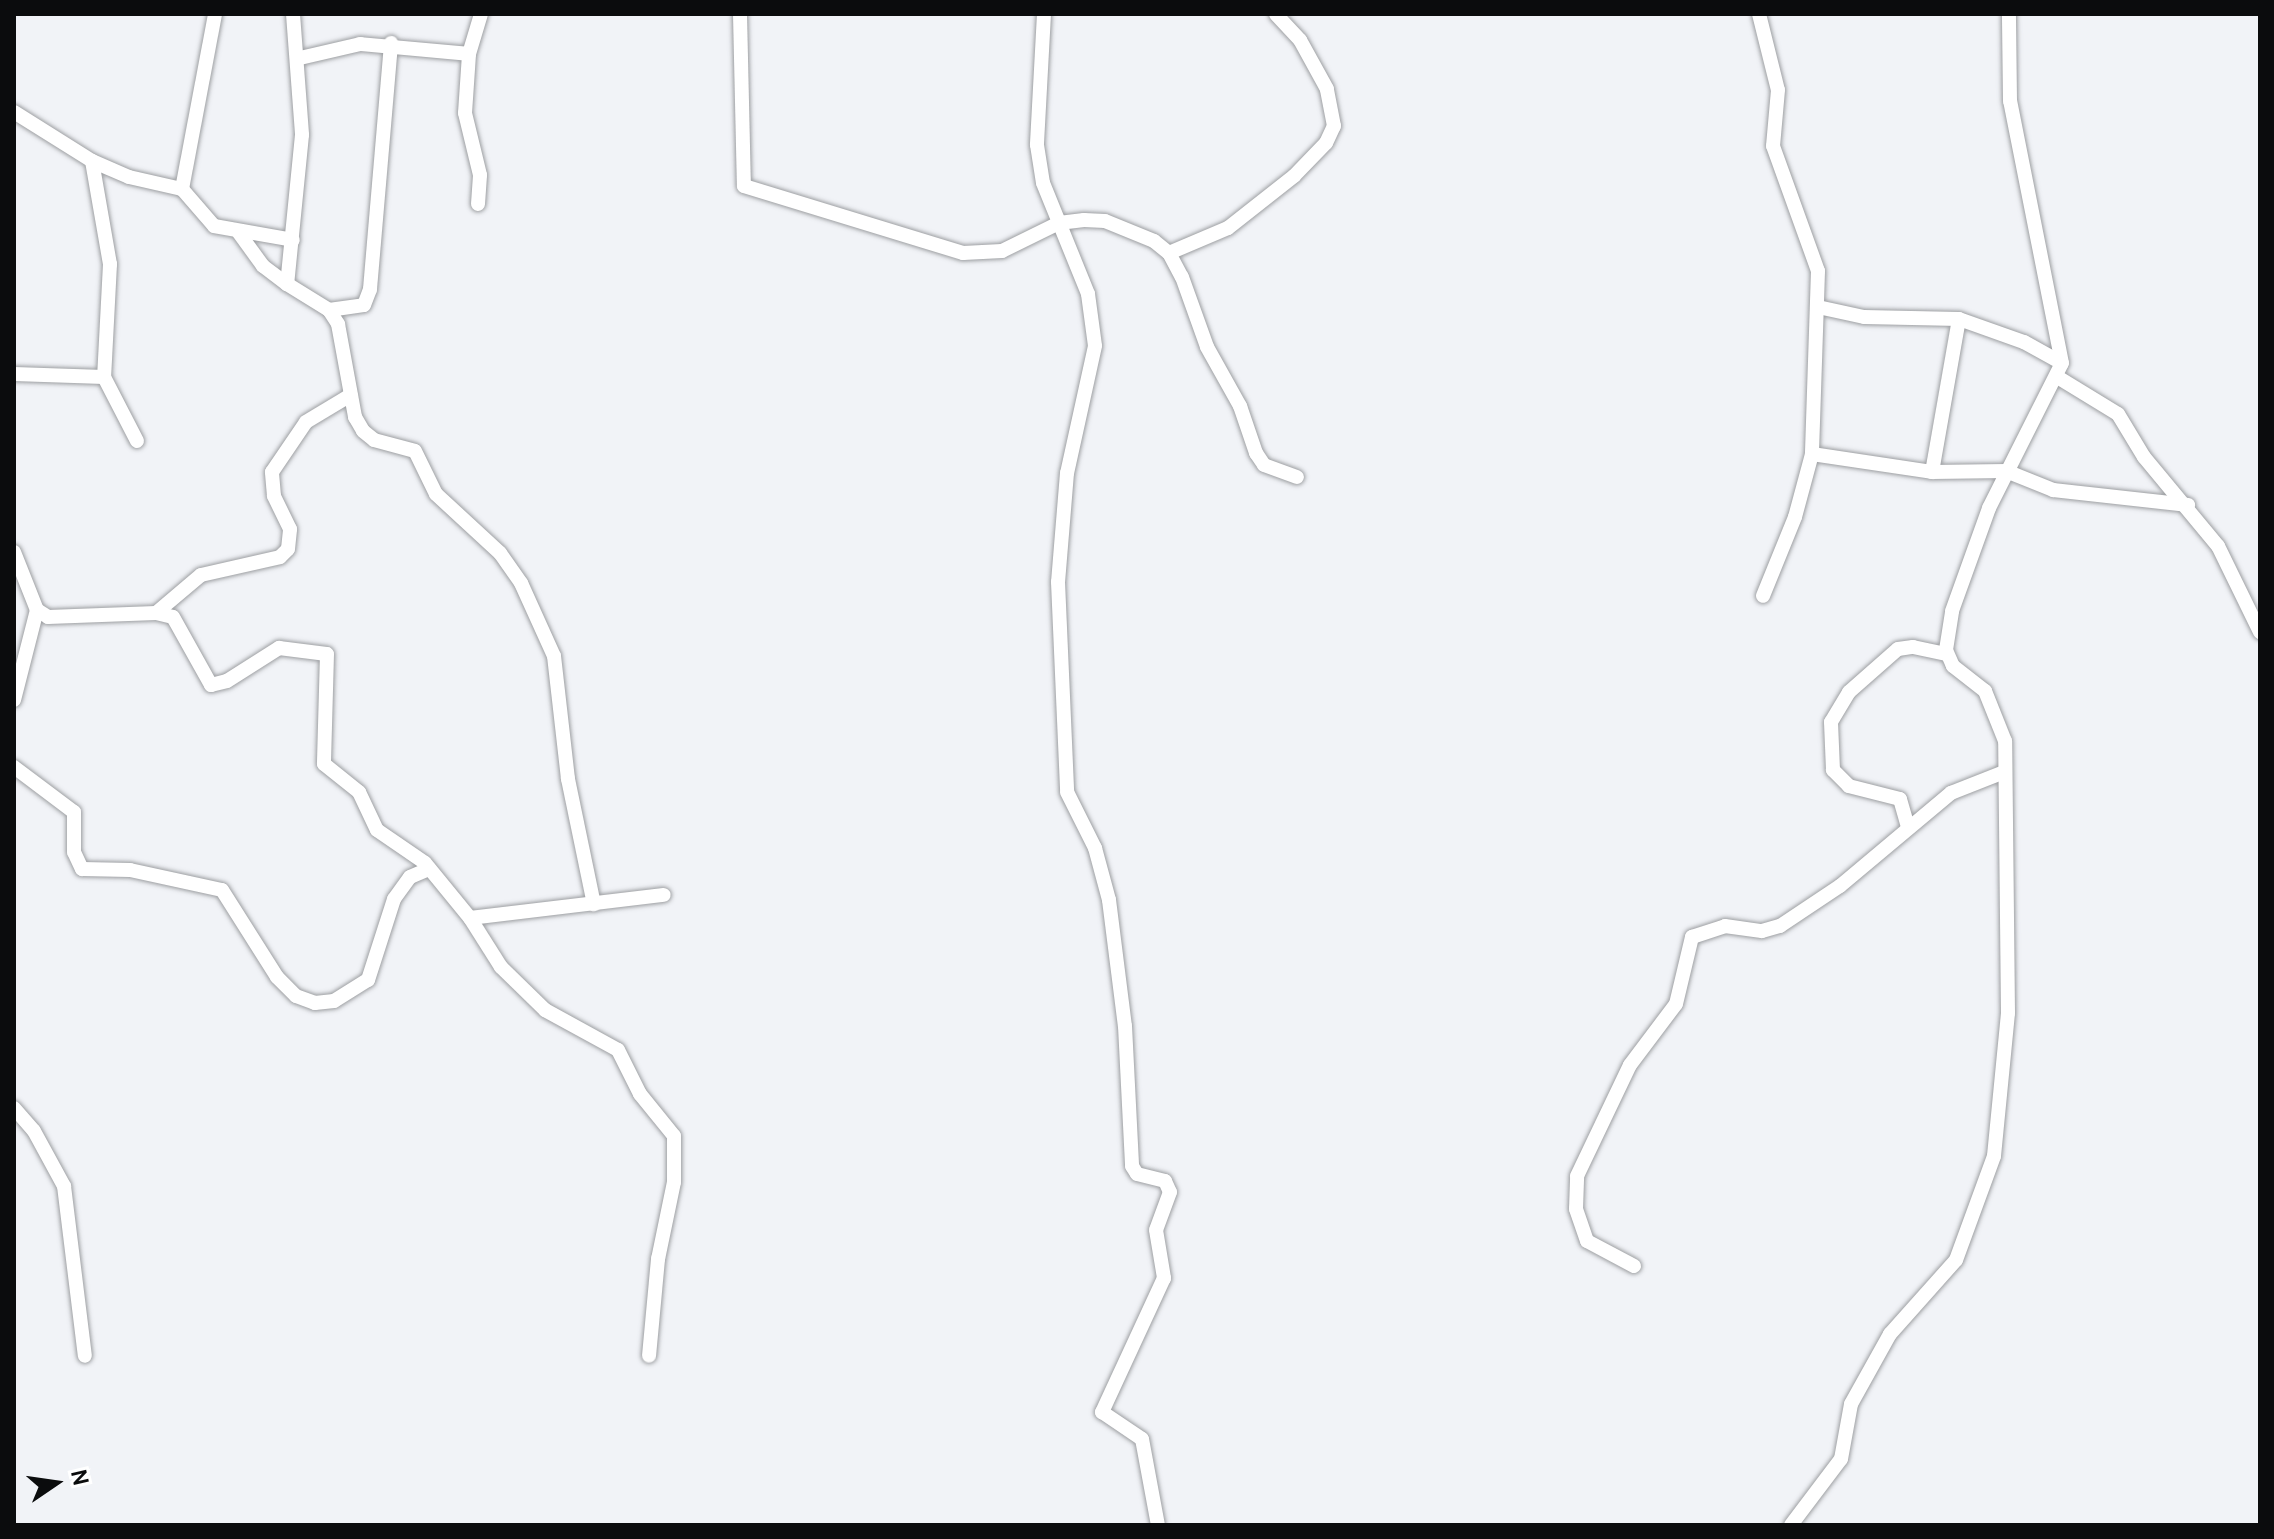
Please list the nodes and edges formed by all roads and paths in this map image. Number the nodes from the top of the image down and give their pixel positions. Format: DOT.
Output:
graph roads {
  1 [pos="215,14"];
  2 [pos="293,14"];
  3 [pos="481,14"];
  4 [pos="740,14"];
  5 [pos="1044,14"];
  6 [pos="1276,14"];
  7 [pos="1759,14"];
  8 [pos="2009,14"];
  9 [pos="391,43"];
  10 [pos="469,54"];
  11 [pos="300,58"];
  12 [pos="14,112"];
  13 [pos="92,161"];
  14 [pos="182,189"];
  15 [pos="478,204"];
  16 [pos="1059,223"];
  17 [pos="239,233"];
  18 [pos="293,240"];
  19 [pos="1169,253"];
  20 [pos="287,284"];
  21 [pos="1818,307"];
  22 [pos="329,310"];
  23 [pos="1959,319"];
  24 [pos="2060,370"];
  25 [pos="14,374"];
  26 [pos="104,377"];
  27 [pos="351,395"];
  28 [pos="137,441"];
  29 [pos="1812,454"];
  30 [pos="2006,471"];
  31 [pos="1932,472"];
  32 [pos="1297,477"];
  33 [pos="2188,505"];
  34 [pos="14,552"];
  35 [pos="19,581"];
  36 [pos="175,595"];
  37 [pos="1763,596"];
  38 [pos="37,610"];
  39 [pos="156,613"];
  40 [pos="173,617"];
  41 [pos="2260,632"];
  42 [pos="1947,654"];
  43 [pos="14,700"];
  44 [pos="14,767"];
  45 [pos="2004,772"];
  46 [pos="1908,827"];
  47 [pos="405,848"];
  48 [pos="429,869"];
  49 [pos="410,877"];
  50 [pos="664,895"];
  51 [pos="594,904"];
  52 [pos="470,918"];
  53 [pos="14,1108"];
  54 [pos="1634,1266"];
  55 [pos="85,1356"];
  56 [pos="649,1356"];
  57 [pos="1158,1525"];
  58 [pos="1791,1525"];
  1 -- 14 [label="street"];
  2 -- 11 [label="street"];
  3 -- 10 [label="street"];
  4 -- 16 [label="street"];
  5 -- 16 [label="street"];
  6 -- 19 [label="street"];
  7 -- 21 [label="street"];
  8 -- 24 [label="street"];
  9 -- 10 [label="street"];
  9 -- 11 [label="street"];
  9 -- 22 [label="street"];
  10 -- 15 [label="street"];
  11 -- 18 [label="street"];
  12 -- 13 [label="street"];
  13 -- 14 [label="street"];
  13 -- 26 [label="street"];
  14 -- 17 [label="street"];
  16 -- 19 [label="street"];
  16 -- 57 [label="street"];
  17 -- 18 [label="street"];
  17 -- 20 [label="street"];
  18 -- 20 [label="street"];
  19 -- 32 [label="street"];
  20 -- 22 [label="street"];
  21 -- 23 [label="street"];
  21 -- 29 [label="street"];
  22 -- 27 [label="street"];
  23 -- 24 [label="street"];
  23 -- 31 [label="street"];
  24 -- 30 [label="street"];
  24 -- 33 [label="street"];
  25 -- 26 [label="street"];
  26 -- 28 [label="street"];
  27 -- 36 [label="street"];
  27 -- 51 [label="street"];
  29 -- 31 [label="street"];
  29 -- 37 [label="street"];
  30 -- 31 [label="street"];
  30 -- 33 [label="street"];
  30 -- 42 [label="street"];
  33 -- 41 [label="street"];
  34 -- 35 [label="street"];
  35 -- 38 [label="street"];
  36 -- 39 [label="street"];
  36 -- 40 [label="street"];
  38 -- 39 [label="street"];
  38 -- 43 [label="street"];
  39 -- 40 [label="street"];
  40 -- 47 [label="street"];
  42 -- 45 [label="street"];
  42 -- 46 [label="street"];
  44 -- 49 [label="street"];
  45 -- 46 [label="street"];
  45 -- 58 [label="street"];
  46 -- 54 [label="street"];
  47 -- 48 [label="street"];
  47 -- 49 [label="street"];
  48 -- 49 [label="street"];
  48 -- 52 [label="street"];
  50 -- 51 [label="street"];
  51 -- 52 [label="street"];
  52 -- 56 [label="street"];
  53 -- 55 [label="street"];
}
